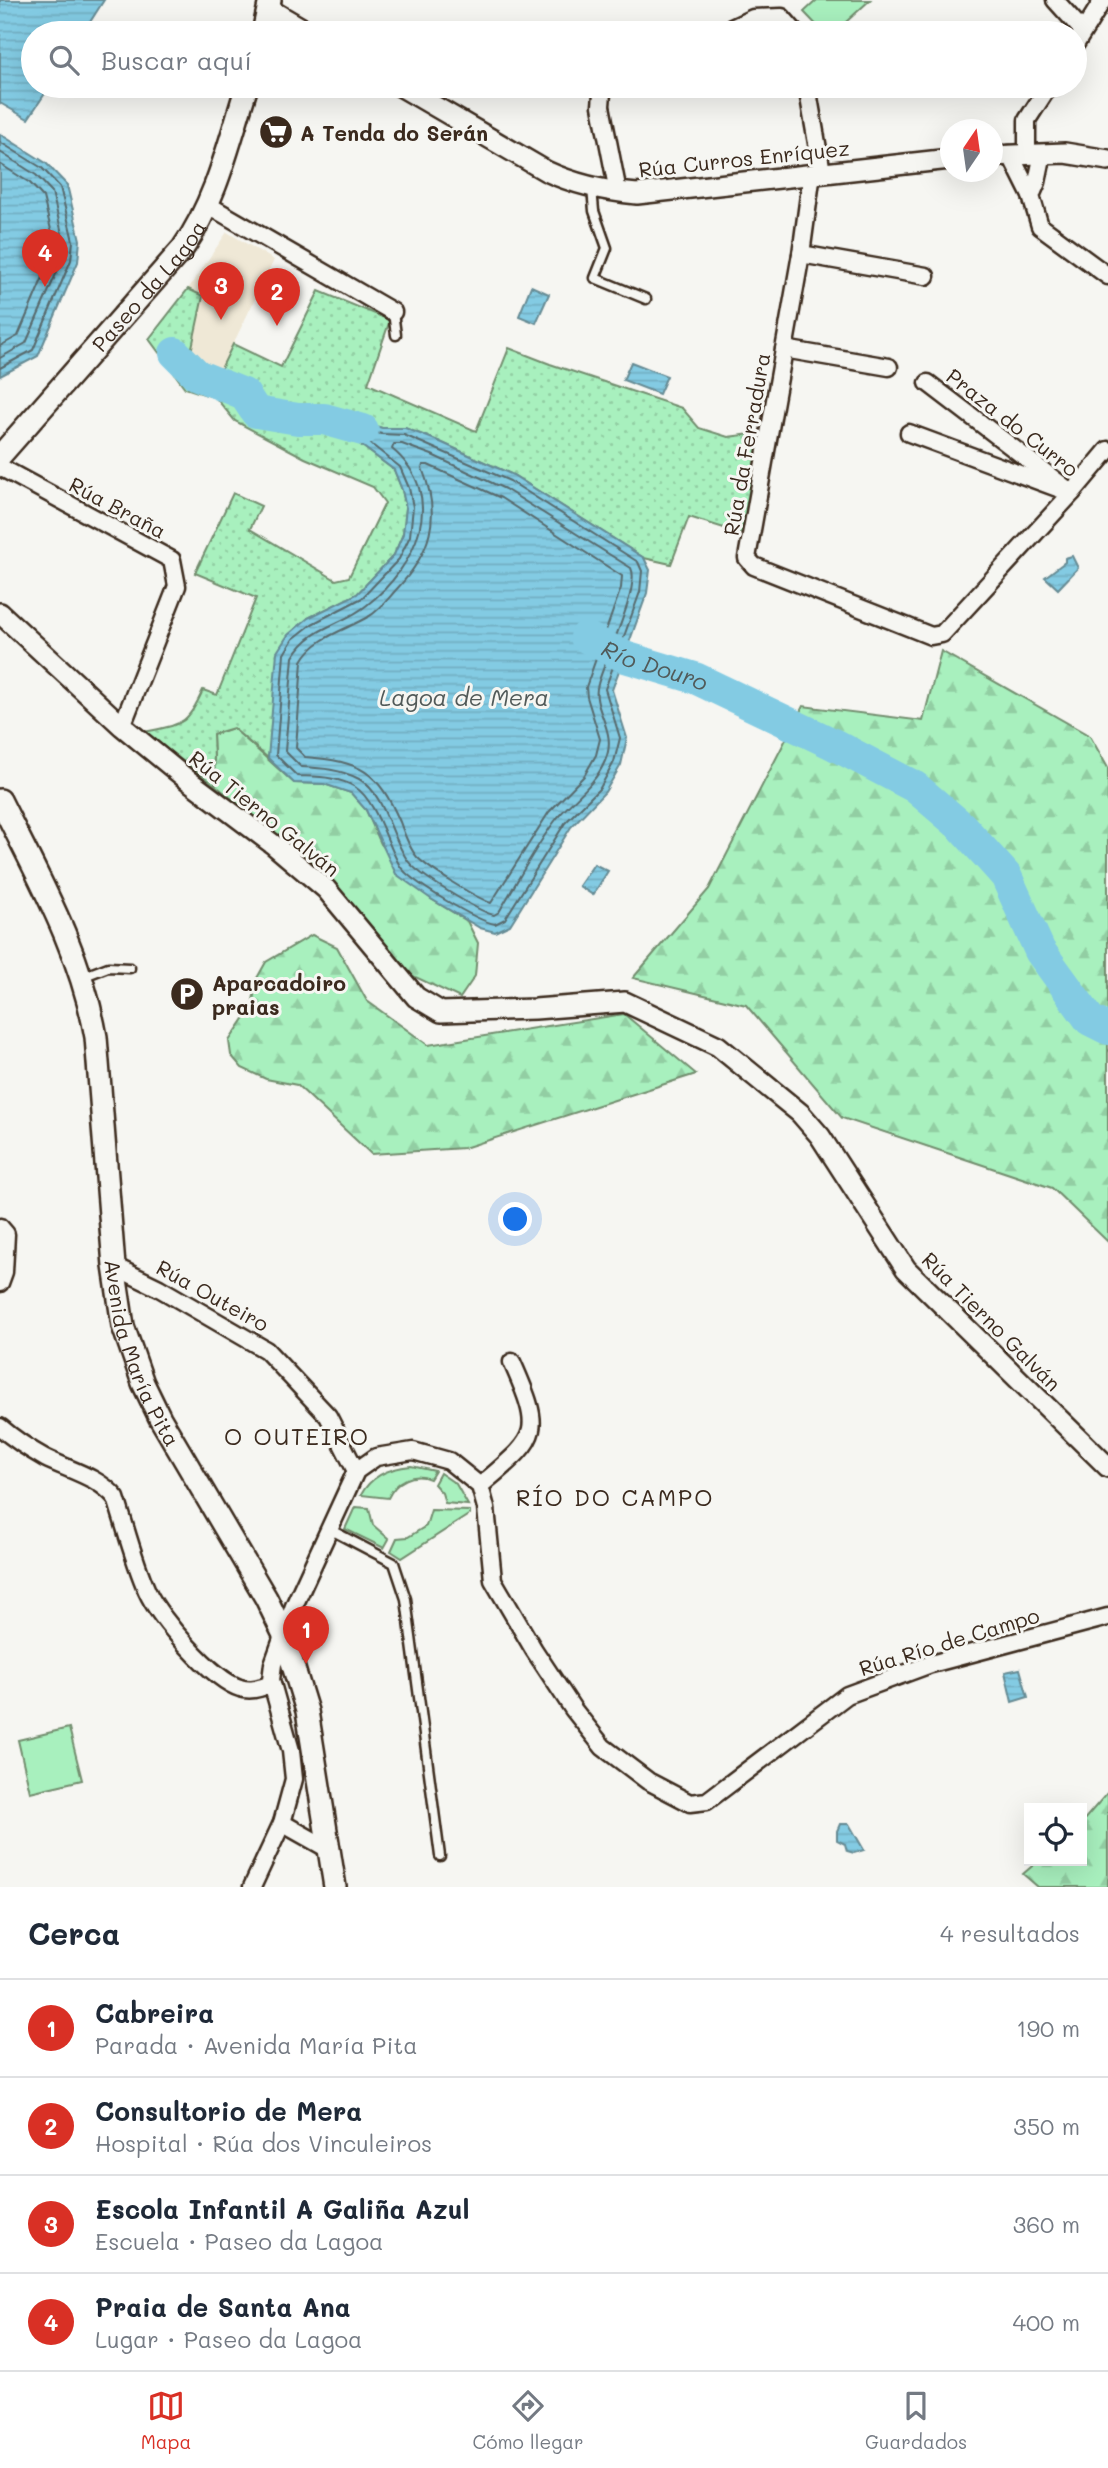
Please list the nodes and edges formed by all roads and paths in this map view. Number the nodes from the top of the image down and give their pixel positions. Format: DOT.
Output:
graph roads {
  1 [pos="1055,0"];
  2 [pos="1103,0"];
  3 [pos="270,5"];
  4 [pos="293,21"];
  5 [pos="747,21"];
  6 [pos="786,21"];
  7 [pos="1068,21"];
  8 [pos="1087,25"];
  9 [pos="243,98"];
  10 [pos="421,98"];
  11 [pos="602,98"];
  12 [pos="808,98"];
  13 [pos="1041,98"];
  14 [pos="1018,154"];
  15 [pos="940,160"];
  16 [pos="1108,160"];
  17 [pos="817,172"];
  18 [pos="592,188"];
  19 [pos="618,192"];
  20 [pos="1031,196"];
  21 [pos="208,205"];
  22 [pos="801,254"];
  23 [pos="926,276"];
  24 [pos="1108,276"];
  25 [pos="646,299"];
  26 [pos="393,312"];
  27 [pos="396,335"];
  28 [pos="784,349"];
  29 [pos="889,367"];
  30 [pos="928,383"];
  31 [pos="909,433"];
  32 [pos="1108,450"];
  33 [pos="0,457"];
  34 [pos="0,467"];
  35 [pos="1072,493"];
  36 [pos="0,613"];
  37 [pos="122,726"];
  38 [pos="0,800"];
  39 [pos="130,968"];
  40 [pos="82,977"];
  41 [pos="0,1227"];
  42 [pos="114,1266"];
  43 [pos="0,1283"];
  44 [pos="512,1362"];
  45 [pos="0,1427"];
  46 [pos="1108,1467"];
  47 [pos="356,1471"];
  48 [pos="480,1486"];
  49 [pos="331,1530"];
  50 [pos="1108,1617"];
  51 [pos="283,1633"];
  52 [pos="272,1684"];
  53 [pos="282,1823"];
  54 [pos="330,1850"];
  55 [pos="440,1856"];
  56 [pos="252,1887"];
  57 [pos="335,1887"];
  1 -- 7 [label="street"];
  2 -- 8 [label="street"];
  3 -- 4 [label="street"];
  5 -- 6 [label="street"];
  9 -- 21 [label="main road, Paseo da Lagoa"];
  10 -- 18 [label="street, Rúa Curros Enríquez"];
  11 -- 19 [label="street"];
  12 -- 17 [label="street, Rúa da Ferradura"];
  13 -- 14 [label="street"];
  14 -- 16 [label="street"];
  14 -- 20 [label="street"];
  14 -- 20 [label="street"];
  15 -- 17 [label="street, Rúa Curros Enríquez"];
  17 -- 19 [label="street, Rúa Curros Enríquez"];
  17 -- 22 [label="street, Rúa da Ferradura"];
  18 -- 19 [label="street, Rúa Curros Enríquez"];
  18 -- 25 [label="lane"];
  20 -- 24 [label="street"];
  21 -- 26 [label="street"];
  21 -- 33 [label="main road, Paseo da Lagoa"];
  22 -- 23 [label="street"];
  22 -- 28 [label="street, Rúa da Ferradura"];
  26 -- 27 [label="lane"];
  28 -- 29 [label="street"];
  28 -- 35 [label="street, Rúa da Ferradura"];
  30 -- 35 [label="street, Praza do Curro"];
  31 -- 35 [label="street, Praza do Curro"];
  32 -- 35 [label="street, Rúa da Ferradura"];
  34 -- 37 [label="street, Rúa Braña"];
  36 -- 37 [label="street, Rúa Tierno Galván"];
  37 -- 46 [label="street, Rúa Tierno Galván"];
  38 -- 40 [label="main road, Avenida María Pita"];
  39 -- 40 [label="lane"];
  40 -- 42 [label="main road, Avenida María Pita"];
  41 -- 43 [label="street"];
  42 -- 47 [label="street, Rúa Outeiro"];
  42 -- 51 [label="main road, Avenida María Pita"];
  44 -- 48 [label="street"];
  45 -- 52 [label="street"];
  47 -- 48 [label="street"];
  47 -- 49 [label="street"];
  48 -- 50 [label="street, Rúa Río de Campo"];
  49 -- 51 [label="street"];
  49 -- 55 [label="lane"];
  51 -- 52 [label="street"];
  51 -- 54 [label="main road, Avenida María Pita"];
  52 -- 53 [label="street"];
  53 -- 54 [label="street"];
  53 -- 56 [label="street"];
  54 -- 57 [label="main road, Avenida María Pita"];
}
